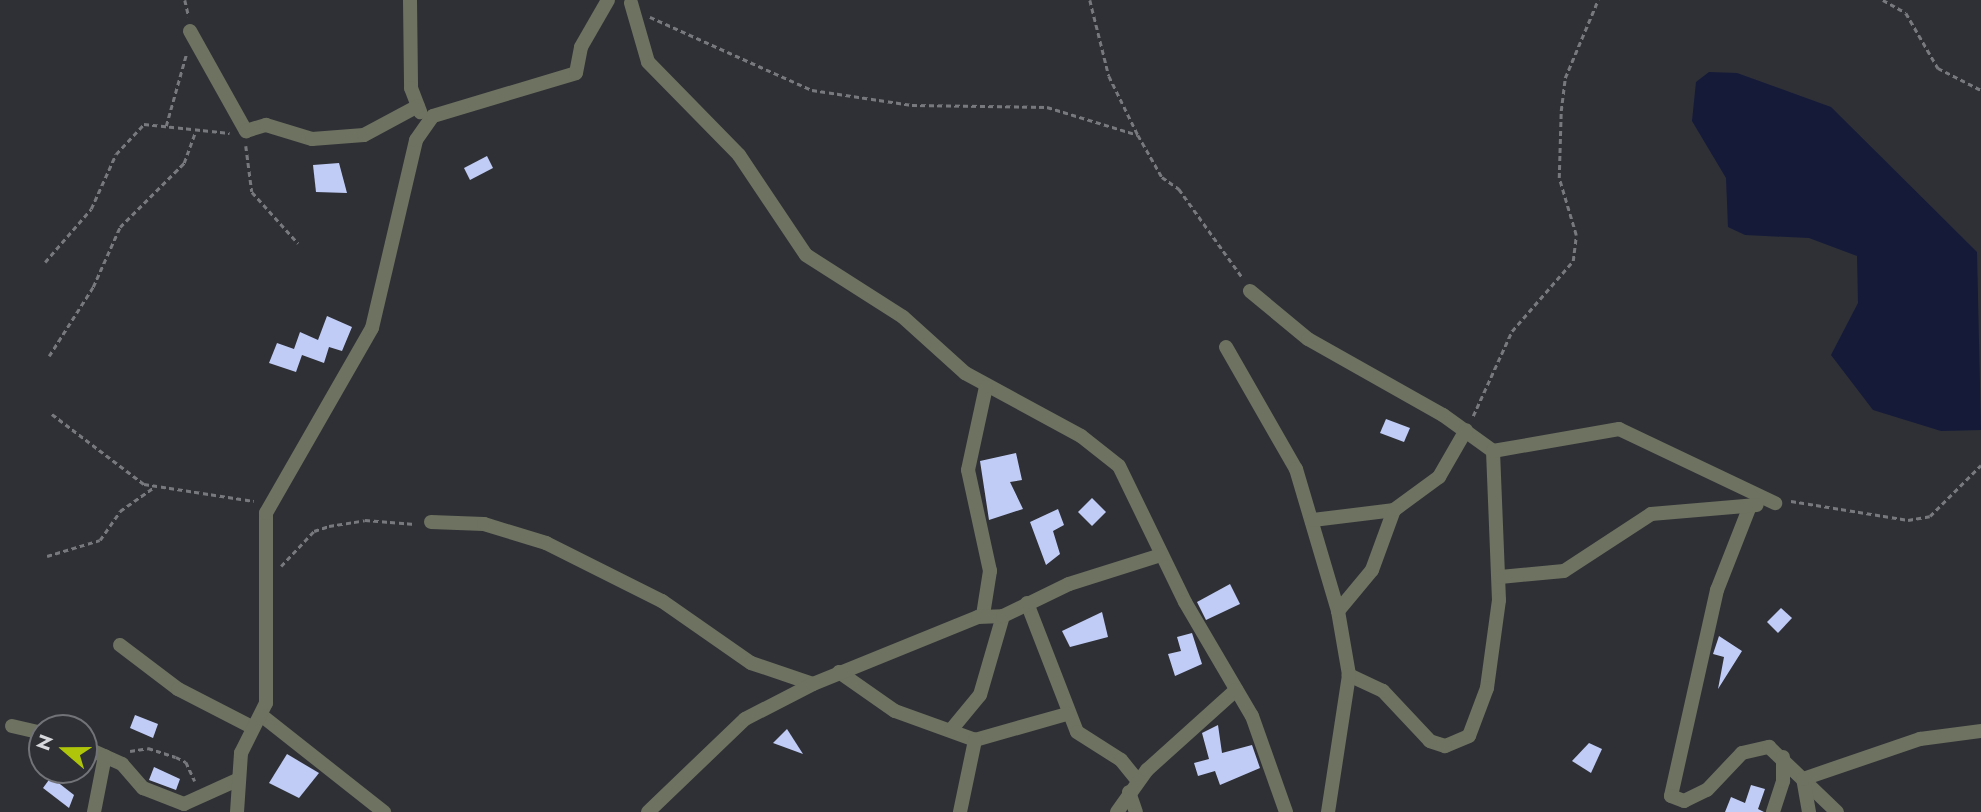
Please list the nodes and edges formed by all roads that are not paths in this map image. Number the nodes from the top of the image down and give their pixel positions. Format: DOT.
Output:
graph roads {
  1 [pos="410,0"];
  2 [pos="608,0"];
  3 [pos="631,3"];
  4 [pos="190,31"];
  5 [pos="418,106"];
  6 [pos="425,124"];
  7 [pos="1250,291"];
  8 [pos="1226,347"];
  9 [pos="986,387"];
  10 [pos="1466,430"];
  11 [pos="1493,451"];
  12 [pos="1750,506"];
  13 [pos="1394,510"];
  14 [pos="1313,520"];
  15 [pos="430,522"];
  16 [pos="1161,555"];
  17 [pos="1500,577"];
  18 [pos="1027,603"];
  19 [pos="1338,611"];
  20 [pos="982,615"];
  21 [pos="1003,616"];
  22 [pos="120,645"];
  23 [pos="839,672"];
  24 [pos="1349,675"];
  25 [pos="813,684"];
  26 [pos="1236,690"];
  27 [pos="1067,714"];
  28 [pos="256,721"];
  29 [pos="12,726"];
  30 [pos="28,730"];
  31 [pos="951,730"];
  32 [pos="1981,731"];
  33 [pos="975,740"];
  34 [pos="98,753"];
  35 [pos="105,756"];
  36 [pos="1783,757"];
  37 [pos="1804,779"];
  38 [pos="237,780"];
  39 [pos="1134,786"];
  40 [pos="94,812"];
  41 [pos="237,812"];
  42 [pos="384,812"];
  43 [pos="649,812"];
  44 [pos="960,812"];
  45 [pos="1117,812"];
  46 [pos="1136,812"];
  47 [pos="1286,812"];
  48 [pos="1328,812"];
  49 [pos="1773,812"];
  50 [pos="1809,812"];
  51 [pos="1838,812"];
  1 -- 5 [label="street"];
  2 -- 6 [label="street"];
  3 -- 9 [label="street"];
  4 -- 5 [label="street"];
  5 -- 6 [label="street"];
  6 -- 28 [label="street"];
  7 -- 10 [label="street"];
  8 -- 14 [label="street"];
  9 -- 16 [label="street"];
  9 -- 20 [label="street"];
  10 -- 11 [label="street"];
  10 -- 13 [label="street"];
  11 -- 12 [label="street"];
  11 -- 17 [label="street"];
  12 -- 17 [label="street"];
  12 -- 36 [label="street"];
  13 -- 14 [label="street"];
  13 -- 19 [label="street"];
  14 -- 19 [label="street"];
  15 -- 25 [label="street"];
  16 -- 18 [label="street"];
  16 -- 26 [label="street"];
  17 -- 24 [label="street"];
  18 -- 21 [label="street"];
  18 -- 27 [label="street"];
  19 -- 24 [label="street"];
  20 -- 21 [label="street"];
  20 -- 23 [label="street"];
  21 -- 31 [label="street"];
  22 -- 28 [label="street"];
  23 -- 25 [label="street"];
  23 -- 31 [label="street"];
  24 -- 48 [label="street"];
  25 -- 43 [label="street"];
  26 -- 39 [label="street"];
  26 -- 47 [label="street"];
  27 -- 33 [label="street"];
  27 -- 39 [label="street"];
  28 -- 38 [label="street"];
  28 -- 42 [label="street"];
  29 -- 30 [label="street"];
  31 -- 33 [label="street"];
  32 -- 37 [label="street"];
  33 -- 44 [label="street"];
  34 -- 35 [label="street"];
  35 -- 38 [label="street"];
  35 -- 40 [label="street"];
  36 -- 37 [label="street"];
  36 -- 49 [label="street"];
  37 -- 50 [label="street"];
  37 -- 51 [label="street"];
  38 -- 41 [label="street"];
  39 -- 45 [label="street"];
  39 -- 46 [label="street"];
}
